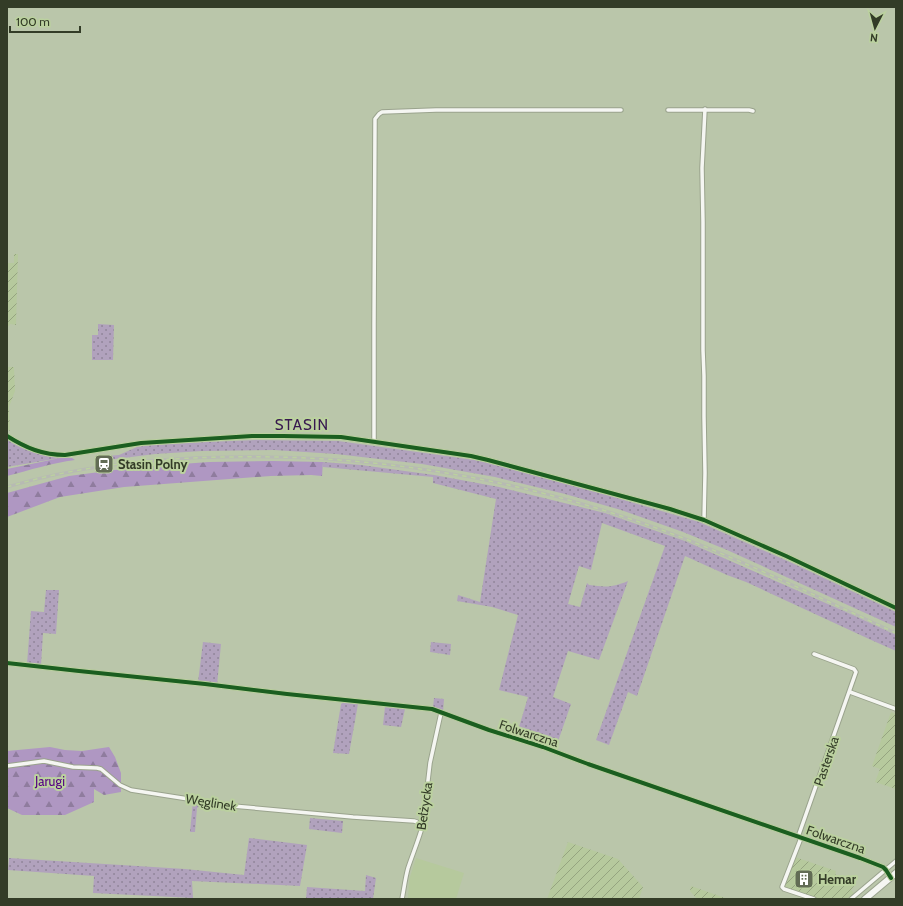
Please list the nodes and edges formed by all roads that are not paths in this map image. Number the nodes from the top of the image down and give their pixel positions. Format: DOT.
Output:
graph roads {
  1 [pos="621,110"];
  2 [pos="668,110"];
  3 [pos="705,110"];
  4 [pos="753,111"];
  5 [pos="7,436"];
  6 [pos="374,442"];
  7 [pos="704,520"];
  8 [pos="896,608"];
  9 [pos="814,654"];
  10 [pos="7,662"];
  11 [pos="850,692"];
  12 [pos="896,709"];
  13 [pos="441,713"];
  14 [pos="7,766"];
  15 [pos="422,826"];
  16 [pos="800,838"];
  17 [pos="896,860"];
  18 [pos="886,870"];
  19 [pos="893,875"];
  20 [pos="867,897"];
  21 [pos="402,899"];
  22 [pos="814,899"];
  23 [pos="851,899"];
  1 -- 6 [label="street"];
  2 -- 3 [label="street"];
  3 -- 4 [label="street"];
  3 -- 7 [label="street"];
  5 -- 6 [label="street"];
  6 -- 7 [label="street"];
  7 -- 8 [label="street"];
  9 -- 11 [label="street, Pasterska"];
  10 -- 13 [label="street, Folwarczna"];
  11 -- 12 [label="street"];
  11 -- 16 [label="street, Pasterska"];
  13 -- 15 [label="street, Bełżycka"];
  13 -- 16 [label="street, Folwarczna"];
  14 -- 15 [label="street, Węglinek"];
  15 -- 21 [label="street, Bełżycka"];
  16 -- 18 [label="street, Folwarczna"];
  16 -- 22 [label="street, Pasterska"];
  17 -- 18 [label="street"];
  18 -- 19 [label="street"];
  18 -- 23 [label="street"];
  19 -- 20 [label="main road"];
}
